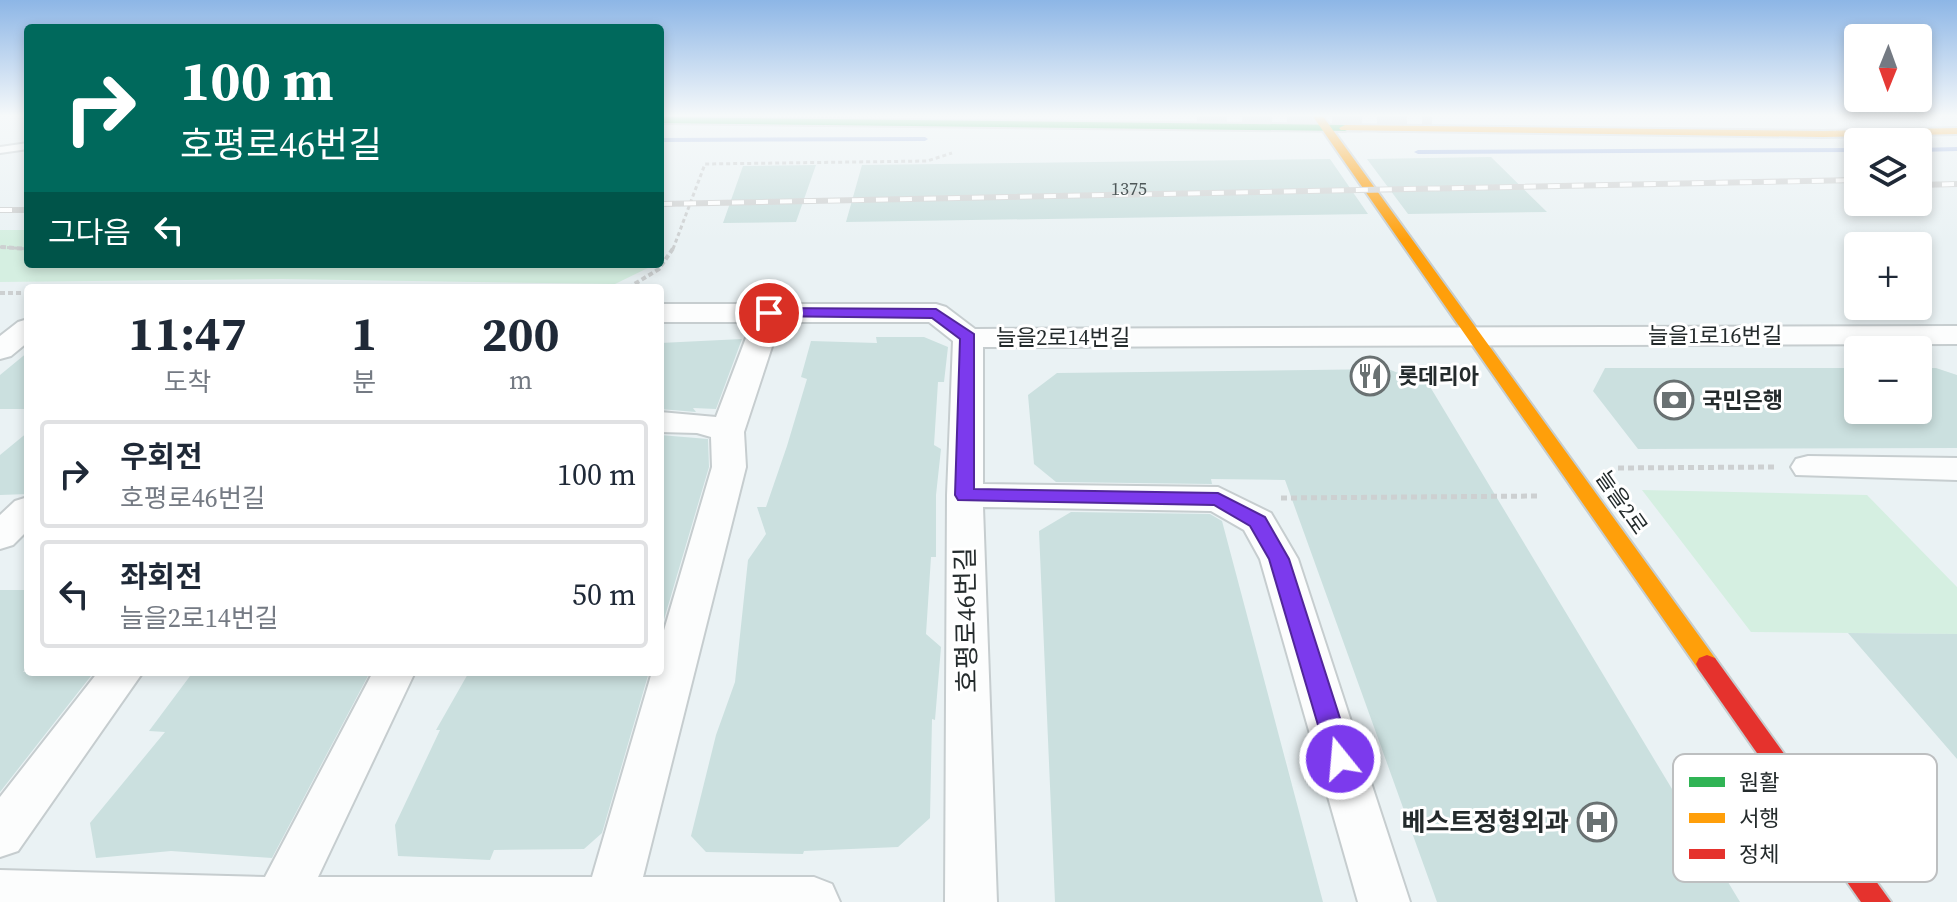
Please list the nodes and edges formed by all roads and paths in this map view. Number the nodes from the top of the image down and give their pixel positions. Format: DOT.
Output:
graph roads {
  1 [pos="939,157"];
  2 [pos="1346,157"];
  3 [pos="0,247"];
  4 [pos="24,249"];
  5 [pos="669,259"];
  6 [pos="664,260"];
  7 [pos="664,264"];
  8 [pos="660,268"];
  9 [pos="643,284"];
  10 [pos="0,293"];
  11 [pos="24,293"];
  12 [pos="24,313"];
  13 [pos="664,313"];
  14 [pos="769,313"];
  15 [pos="0,314"];
  16 [pos="24,331"];
  17 [pos="1474,335"];
  18 [pos="1957,335"];
  19 [pos="968,338"];
  20 [pos="0,350"];
  21 [pos="664,422"];
  22 [pos="727,432"];
  23 [pos="1808,467"];
  24 [pos="1569,469"];
  25 [pos="1957,469"];
  26 [pos="965,495"];
  27 [pos="1588,495"];
  28 [pos="1218,499"];
  29 [pos="24,513"];
  30 [pos="0,536"];
  31 [pos="119,676"];
  32 [pos="392,676"];
  33 [pos="1772,754"];
  34 [pos="0,835"];
  35 [pos="1863,882"];
  36 [pos="0,894"];
  37 [pos="612,901"];
  38 [pos="279,902"];
  39 [pos="814,902"];
  40 [pos="971,902"];
  41 [pos="1384,902"];
  42 [pos="1877,902"];
  1 -- 5 [label="path"];
  2 -- 17 [label="street, 늘을2로"];
  3 -- 4 [label="path"];
  5 -- 6 [label="path"];
  5 -- 7 [label="path"];
  8 -- 9 [label="path"];
  10 -- 11 [label="path"];
  12 -- 15 [label="street"];
  13 -- 14 [label="street, 늘을2로14번길"];
  14 -- 19 [label="street, 늘을2로14번길"];
  14 -- 22 [label="street"];
  16 -- 20 [label="street"];
  17 -- 18 [label="street, 늘을1로16번길"];
  17 -- 19 [label="street, 늘을2로14번길"];
  17 -- 24 [label="street, 늘을2로"];
  19 -- 26 [label="street, 호평로46번길"];
  21 -- 22 [label="street"];
  22 -- 37 [label="street"];
  23 -- 24 [label="path"];
  23 -- 25 [label="street"];
  24 -- 27 [label="street, 늘을2로"];
  26 -- 28 [label="street"];
  26 -- 40 [label="street, 호평로46번길"];
  27 -- 28 [label="path"];
  27 -- 33 [label="street, 늘을2로"];
  28 -- 41 [label="street"];
  29 -- 30 [label="street"];
  31 -- 34 [label="street"];
  32 -- 38 [label="street"];
  35 -- 42 [label="street, 늘을2로"];
  36 -- 38 [label="street"];
  37 -- 38 [label="street"];
  37 -- 39 [label="street"];
}
